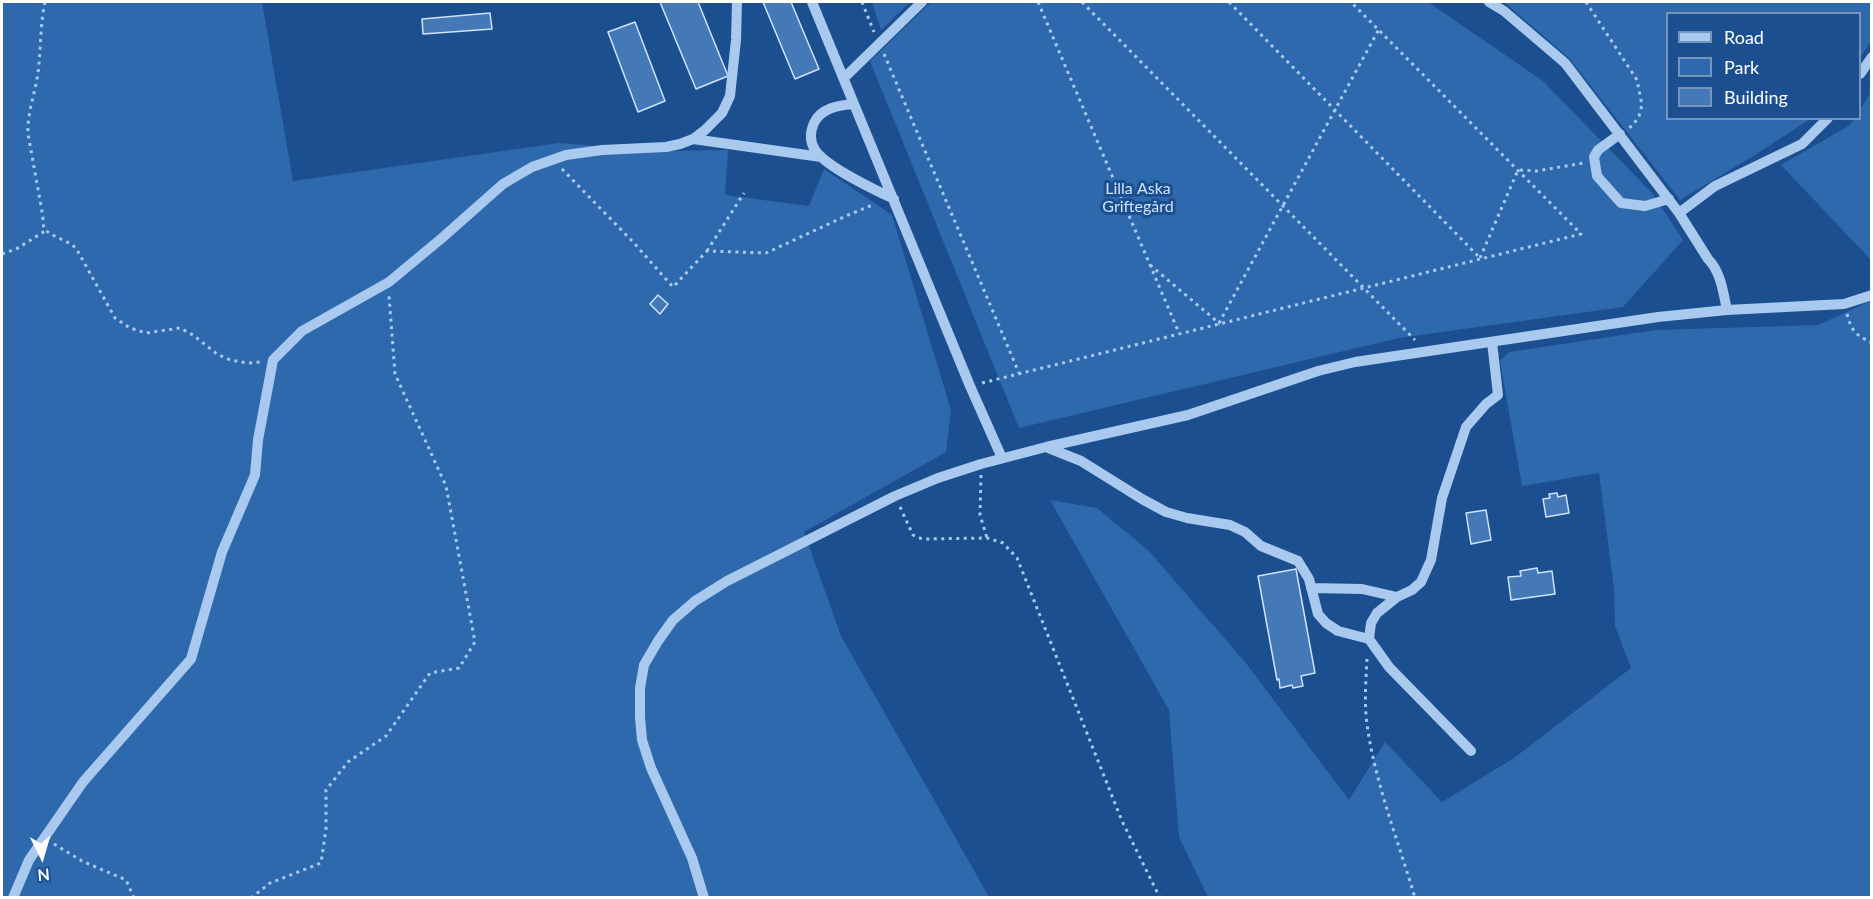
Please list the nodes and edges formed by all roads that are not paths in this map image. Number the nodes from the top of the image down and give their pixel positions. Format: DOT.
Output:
graph roads {
  1 [pos="737,2"];
  2 [pos="812,2"];
  3 [pos="922,2"];
  4 [pos="1489,2"];
  5 [pos="1872,57"];
  6 [pos="1861,73"];
  7 [pos="844,78"];
  8 [pos="854,104"];
  9 [pos="1826,120"];
  10 [pos="1620,134"];
  11 [pos="693,139"];
  12 [pos="821,157"];
  13 [pos="1669,199"];
  14 [pos="896,203"];
  15 [pos="1679,213"];
  16 [pos="1872,295"];
  17 [pos="1727,310"];
  18 [pos="1492,342"];
  19 [pos="1046,447"];
  20 [pos="1002,458"];
  21 [pos="1311,588"];
  22 [pos="1397,597"];
  23 [pos="1369,639"];
  24 [pos="1471,751"];
  25 [pos="13,897"];
  26 [pos="704,897"];
  1 -- 11 [label="street"];
  2 -- 7 [label="street"];
  3 -- 7 [label="street"];
  4 -- 10 [label="street"];
  5 -- 6 [label="street"];
  7 -- 8 [label="street"];
  8 -- 12 [label="street"];
  8 -- 14 [label="street"];
  9 -- 15 [label="street"];
  10 -- 13 [label="street"];
  10 -- 13 [label="street"];
  11 -- 12 [label="street"];
  11 -- 25 [label="street"];
  12 -- 14 [label="street"];
  13 -- 15 [label="street"];
  14 -- 20 [label="street"];
  15 -- 17 [label="street"];
  16 -- 17 [label="street"];
  17 -- 18 [label="street"];
  18 -- 19 [label="street"];
  18 -- 22 [label="street"];
  19 -- 20 [label="street"];
  19 -- 21 [label="street"];
  20 -- 26 [label="street"];
  21 -- 22 [label="street"];
  21 -- 23 [label="street"];
  22 -- 23 [label="street"];
  23 -- 24 [label="street"];
}
